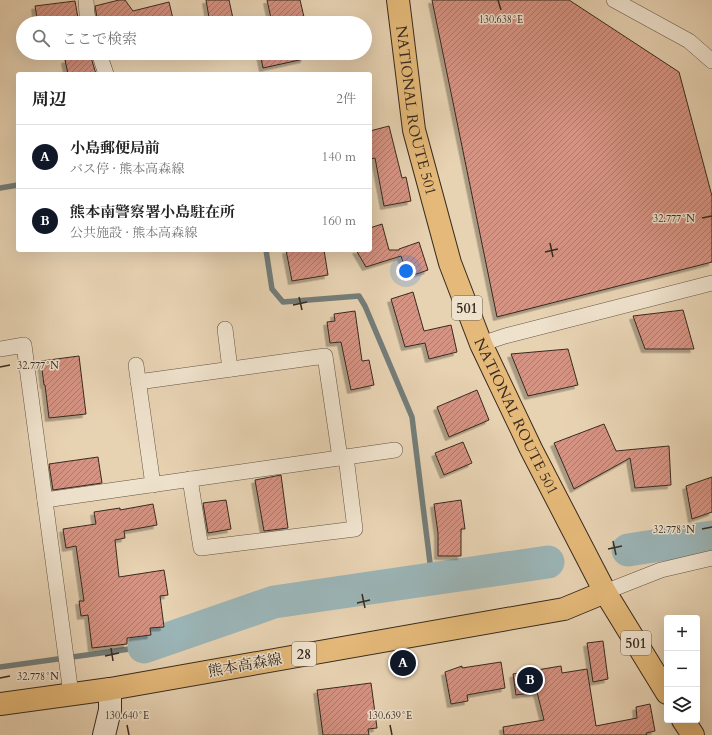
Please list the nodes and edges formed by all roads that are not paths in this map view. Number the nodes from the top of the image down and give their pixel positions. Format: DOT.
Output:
graph roads {
  1 [pos="86,0"];
  2 [pos="398,0"];
  3 [pos="614,0"];
  4 [pos="87,16"];
  5 [pos="706,54"];
  6 [pos="101,60"];
  7 [pos="712,61"];
  8 [pos="105,72"];
  9 [pos="712,283"];
  10 [pos="225,329"];
  11 [pos="481,344"];
  12 [pos="0,349"];
  13 [pos="136,365"];
  14 [pos="230,369"];
  15 [pos="138,382"];
  16 [pos="395,450"];
  17 [pos="343,458"];
  18 [pos="190,479"];
  19 [pos="152,484"];
  20 [pos="45,500"];
  21 [pos="712,558"];
  22 [pos="605,592"];
  23 [pos="664,688"];
  24 [pos="110,689"];
  25 [pos="71,694"];
  26 [pos="0,704"];
  27 [pos="685,723"];
  28 [pos="104,735"];
  29 [pos="693,735"];
  1 -- 4 [label="street"];
  2 -- 11 [label="main road, NATIONAL ROUTE 501 / 501"];
  3 -- 5 [label="street"];
  5 -- 7 [label="street"];
  6 -- 8 [label="street"];
  9 -- 11 [label="street"];
  10 -- 14 [label="street"];
  11 -- 22 [label="main road, NATIONAL ROUTE 501 / 501"];
  12 -- 20 [label="street"];
  13 -- 15 [label="street"];
  14 -- 15 [label="street"];
  14 -- 17 [label="street"];
  15 -- 19 [label="street"];
  16 -- 17 [label="street"];
  17 -- 18 [label="street"];
  17 -- 18 [label="street"];
  18 -- 19 [label="street"];
  19 -- 20 [label="street"];
  20 -- 25 [label="street"];
  21 -- 22 [label="street"];
  22 -- 23 [label="main road, NATIONAL ROUTE 501 / 501"];
  22 -- 24 [label="main road, 熊本高森線 / 28"];
  24 -- 25 [label="main road, 熊本高森線 / 28"];
  24 -- 28 [label="street"];
  25 -- 26 [label="main road, 熊本高森線 / 28"];
  27 -- 29 [label="main road"];
}
